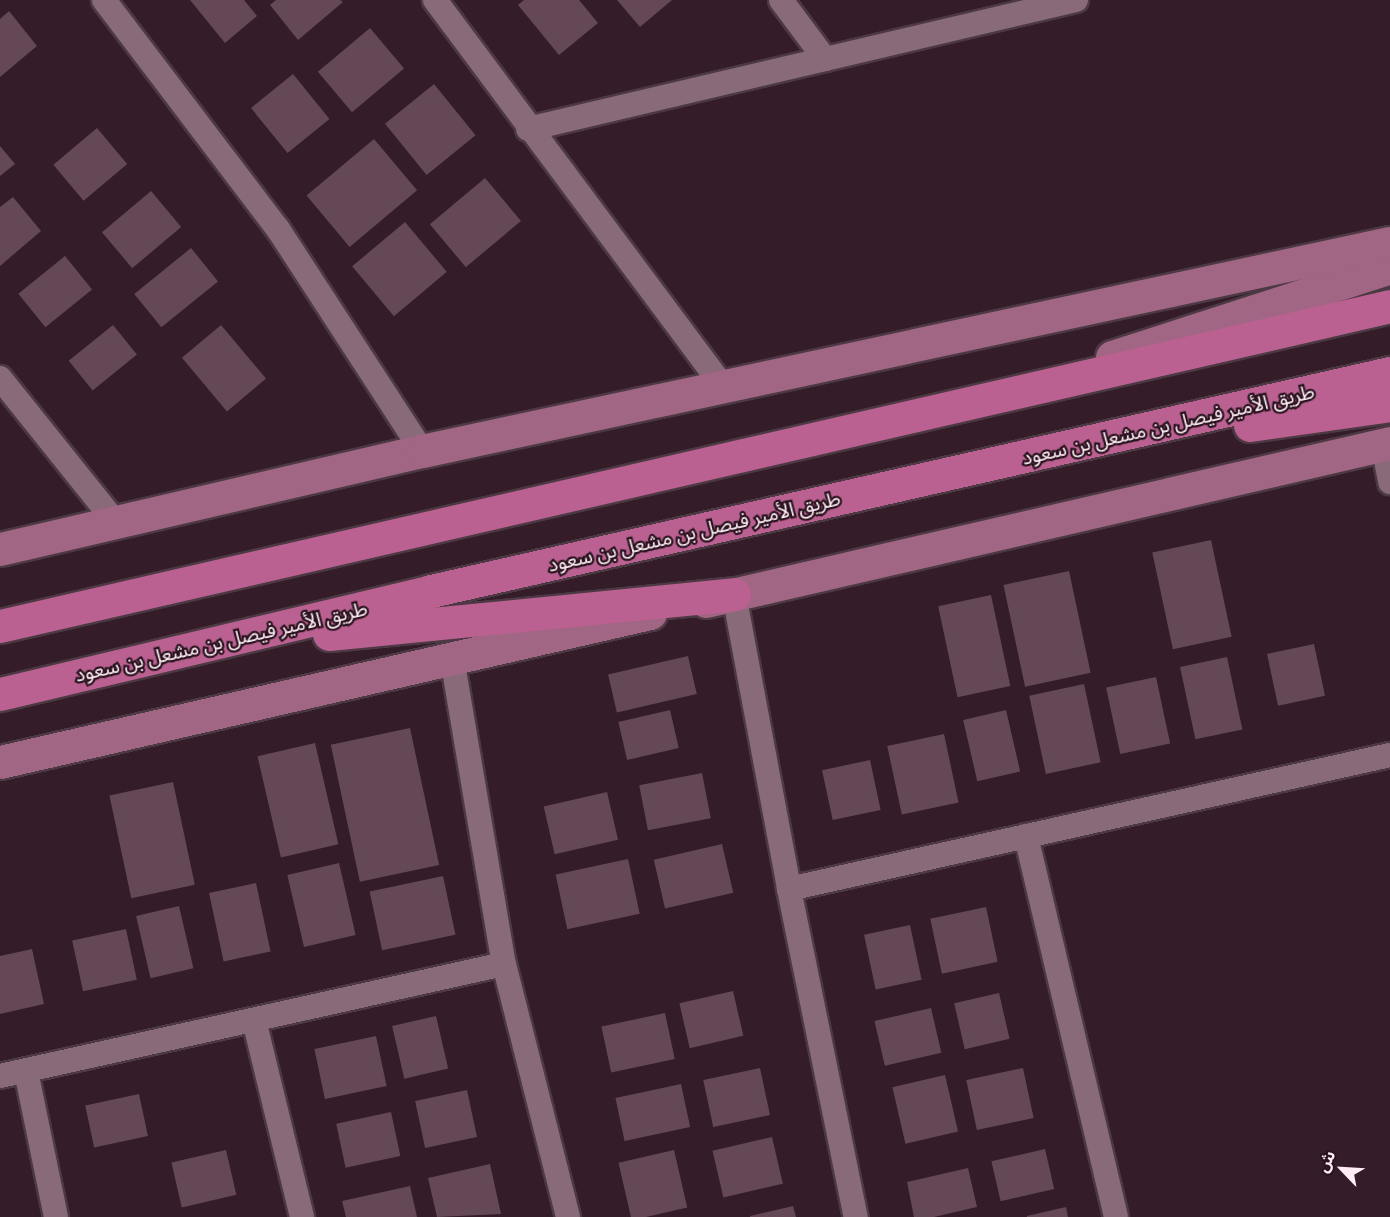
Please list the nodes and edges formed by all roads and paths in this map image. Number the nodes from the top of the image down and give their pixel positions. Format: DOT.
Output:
graph roads {
  1 [pos="104,0"];
  2 [pos="435,0"];
  3 [pos="782,0"];
  4 [pos="1076,0"];
  5 [pos="825,59"];
  6 [pos="528,129"];
  7 [pos="1390,243"];
  8 [pos="1390,267"];
  9 [pos="1390,306"];
  10 [pos="1390,373"];
  11 [pos="0,378"];
  12 [pos="723,387"];
  13 [pos="982,400"];
  14 [pos="1390,405"];
  15 [pos="1387,444"];
  16 [pos="422,451"];
  17 [pos="1028,456"];
  18 [pos="1390,482"];
  19 [pos="116,523"];
  20 [pos="0,549"];
  21 [pos="734,594"];
  22 [pos="0,626"];
  23 [pos="187,650"];
  24 [pos="452,658"];
  25 [pos="0,694"];
  26 [pos="1390,756"];
  27 [pos="0,762"];
  28 [pos="1026,836"];
  29 [pos="789,889"];
  30 [pos="504,964"];
  31 [pos="254,1020"];
  32 [pos="26,1071"];
  33 [pos="0,1077"];
  34 [pos="56,1217"];
  35 [pos="302,1217"];
  36 [pos="568,1217"];
  37 [pos="856,1217"];
  38 [pos="1116,1217"];
  1 -- 16 [label="street"];
  2 -- 6 [label="street"];
  3 -- 5 [label="street"];
  4 -- 5 [label="street"];
  5 -- 6 [label="street"];
  6 -- 12 [label="street"];
  7 -- 12 [label="main road"];
  8 -- 13 [label="main road"];
  9 -- 13 [label="main road"];
  10 -- 17 [label="main road, طريق الأمير فيصل بن مشعل بن سعود"];
  11 -- 19 [label="street"];
  12 -- 16 [label="main road"];
  13 -- 22 [label="main road"];
  14 -- 17 [label="main road"];
  15 -- 18 [label="street"];
  15 -- 21 [label="main road"];
  16 -- 19 [label="main road"];
  17 -- 23 [label="main road, طريق الأمير فيصل بن مشعل بن سعود"];
  19 -- 20 [label="main road"];
  21 -- 23 [label="main road"];
  21 -- 24 [label="main road"];
  21 -- 29 [label="street"];
  23 -- 25 [label="main road, طريق الأمير فيصل بن مشعل بن سعود"];
  24 -- 27 [label="main road"];
  24 -- 30 [label="street"];
  26 -- 28 [label="street"];
  28 -- 29 [label="street"];
  28 -- 38 [label="street"];
  29 -- 37 [label="street"];
  30 -- 31 [label="street"];
  30 -- 36 [label="street"];
  31 -- 32 [label="street"];
  31 -- 35 [label="street"];
  32 -- 33 [label="street"];
  32 -- 34 [label="street"];
}
